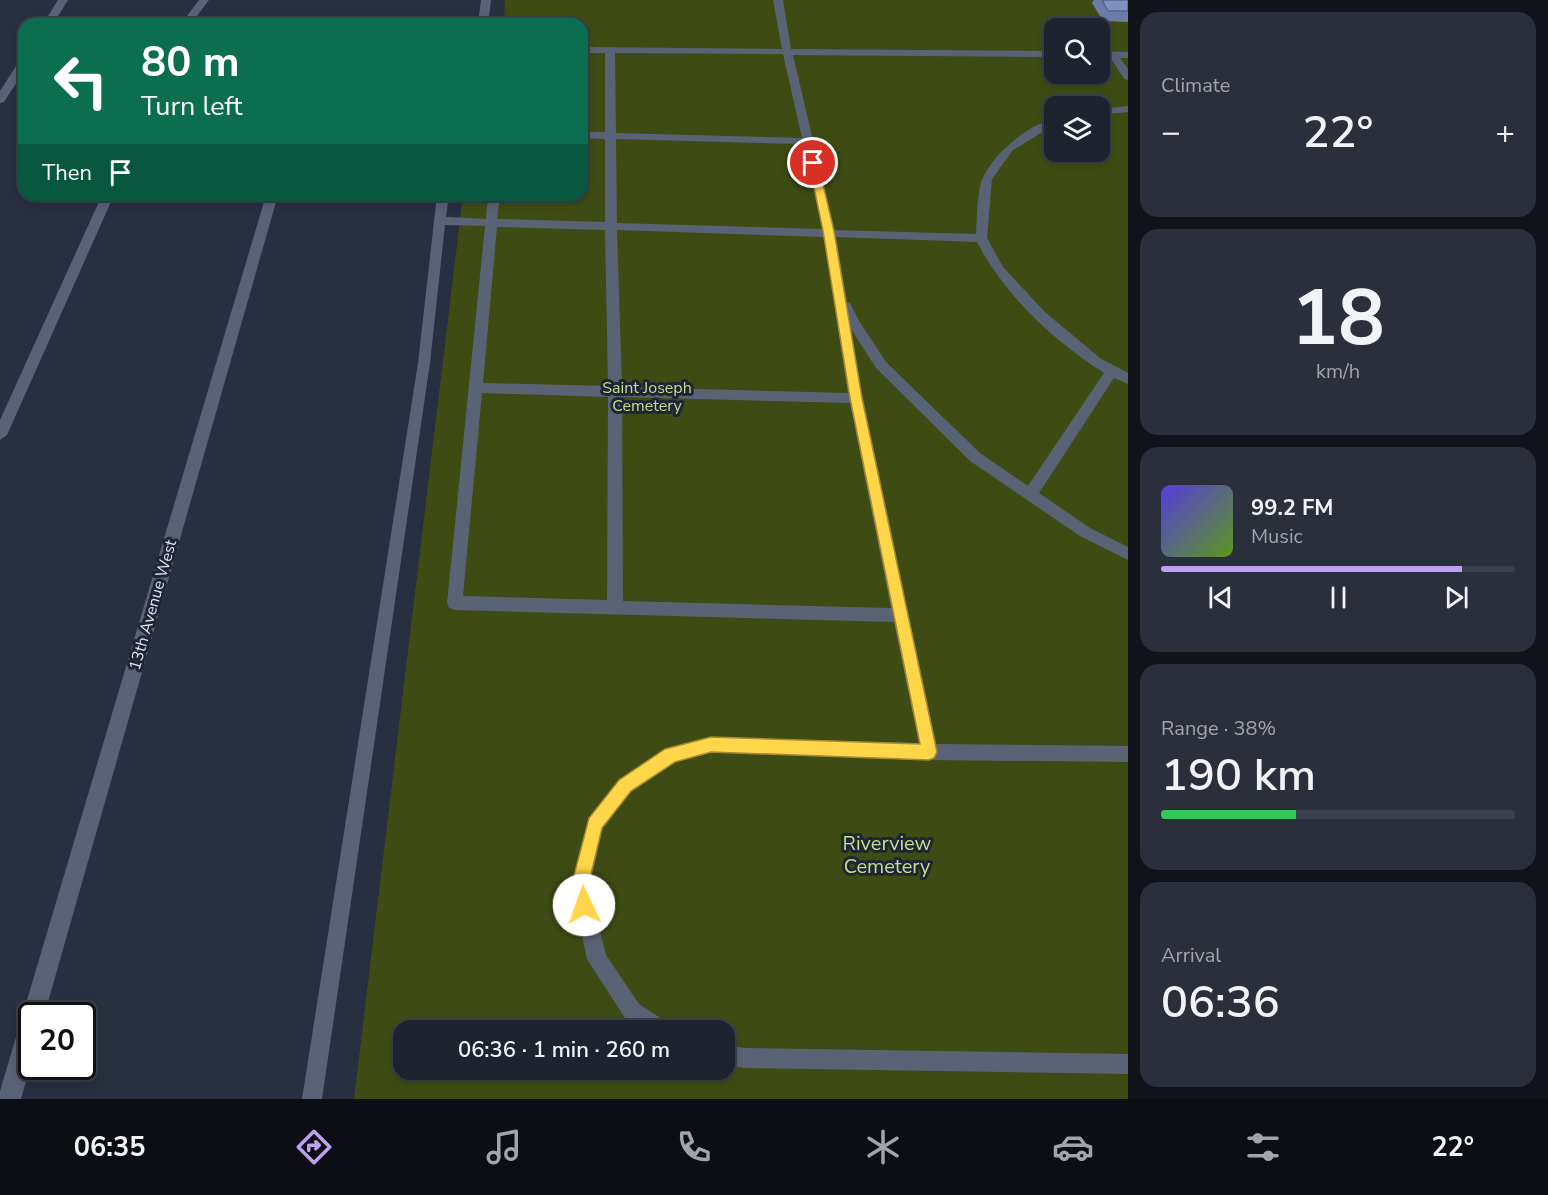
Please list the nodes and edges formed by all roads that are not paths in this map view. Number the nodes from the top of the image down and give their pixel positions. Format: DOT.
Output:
graph roads {
  1 [pos="63,0"];
  2 [pos="204,0"];
  3 [pos="486,0"];
  4 [pos="778,0"];
  5 [pos="52,18"];
  6 [pos="190,18"];
  7 [pos="484,18"];
  8 [pos="588,50"];
  9 [pos="610,50"];
  10 [pos="787,51"];
  11 [pos="1044,54"];
  12 [pos="1113,54"];
  13 [pos="1128,55"];
  14 [pos="18,72"];
  15 [pos="1128,77"];
  16 [pos="0,100"];
  17 [pos="1128,109"];
  18 [pos="1110,111"];
  19 [pos="1044,126"];
  20 [pos="588,135"];
  21 [pos="609,135"];
  22 [pos="808,141"];
  23 [pos="105,201"];
  24 [pos="270,201"];
  25 [pos="442,201"];
  26 [pos="493,201"];
  27 [pos="440,221"];
  28 [pos="491,222"];
  29 [pos="610,225"];
  30 [pos="829,231"];
  31 [pos="981,238"];
  32 [pos="838,289"];
  33 [pos="1112,373"];
  34 [pos="1128,380"];
  35 [pos="476,388"];
  36 [pos="615,392"];
  37 [pos="856,398"];
  38 [pos="0,435"];
  39 [pos="1030,495"];
  40 [pos="1128,554"];
  41 [pos="615,605"];
  42 [pos="902,615"];
  43 [pos="929,752"];
  44 [pos="1128,754"];
  45 [pos="37,1002"];
  46 [pos="646,1020"];
  47 [pos="735,1056"];
  48 [pos="1128,1064"];
  49 [pos="18,1068"];
  50 [pos="9,1099"];
  51 [pos="312,1099"];
  1 -- 5 [label="street"];
  2 -- 6 [label="lane"];
  3 -- 7 [label="street"];
  4 -- 10 [label="lane"];
  8 -- 9 [label="lane"];
  9 -- 10 [label="lane"];
  9 -- 21 [label="lane"];
  10 -- 11 [label="lane"];
  10 -- 22 [label="lane"];
  12 -- 13 [label="lane"];
  12 -- 15 [label="lane"];
  14 -- 16 [label="street"];
  17 -- 18 [label="lane"];
  19 -- 31 [label="lane"];
  20 -- 21 [label="lane"];
  21 -- 22 [label="lane"];
  21 -- 29 [label="lane"];
  22 -- 30 [label="lane"];
  23 -- 38 [label="lane"];
  24 -- 45 [label="street, 13th Avenue West"];
  25 -- 27 [label="lane"];
  26 -- 28 [label="lane"];
  27 -- 28 [label="lane"];
  27 -- 51 [label="lane"];
  28 -- 29 [label="lane"];
  28 -- 35 [label="lane"];
  29 -- 30 [label="lane"];
  29 -- 36 [label="lane"];
  30 -- 31 [label="lane"];
  30 -- 32 [label="lane"];
  31 -- 33 [label="lane"];
  32 -- 37 [label="lane"];
  32 -- 39 [label="lane"];
  33 -- 34 [label="lane"];
  33 -- 39 [label="lane"];
  35 -- 36 [label="lane"];
  35 -- 41 [label="lane"];
  36 -- 37 [label="lane"];
  36 -- 41 [label="lane"];
  37 -- 42 [label="lane"];
  39 -- 40 [label="lane"];
  41 -- 42 [label="lane"];
  42 -- 43 [label="lane"];
  43 -- 44 [label="lane"];
  43 -- 46 [label="lane"];
  47 -- 48 [label="lane"];
  49 -- 50 [label="street"];
}
